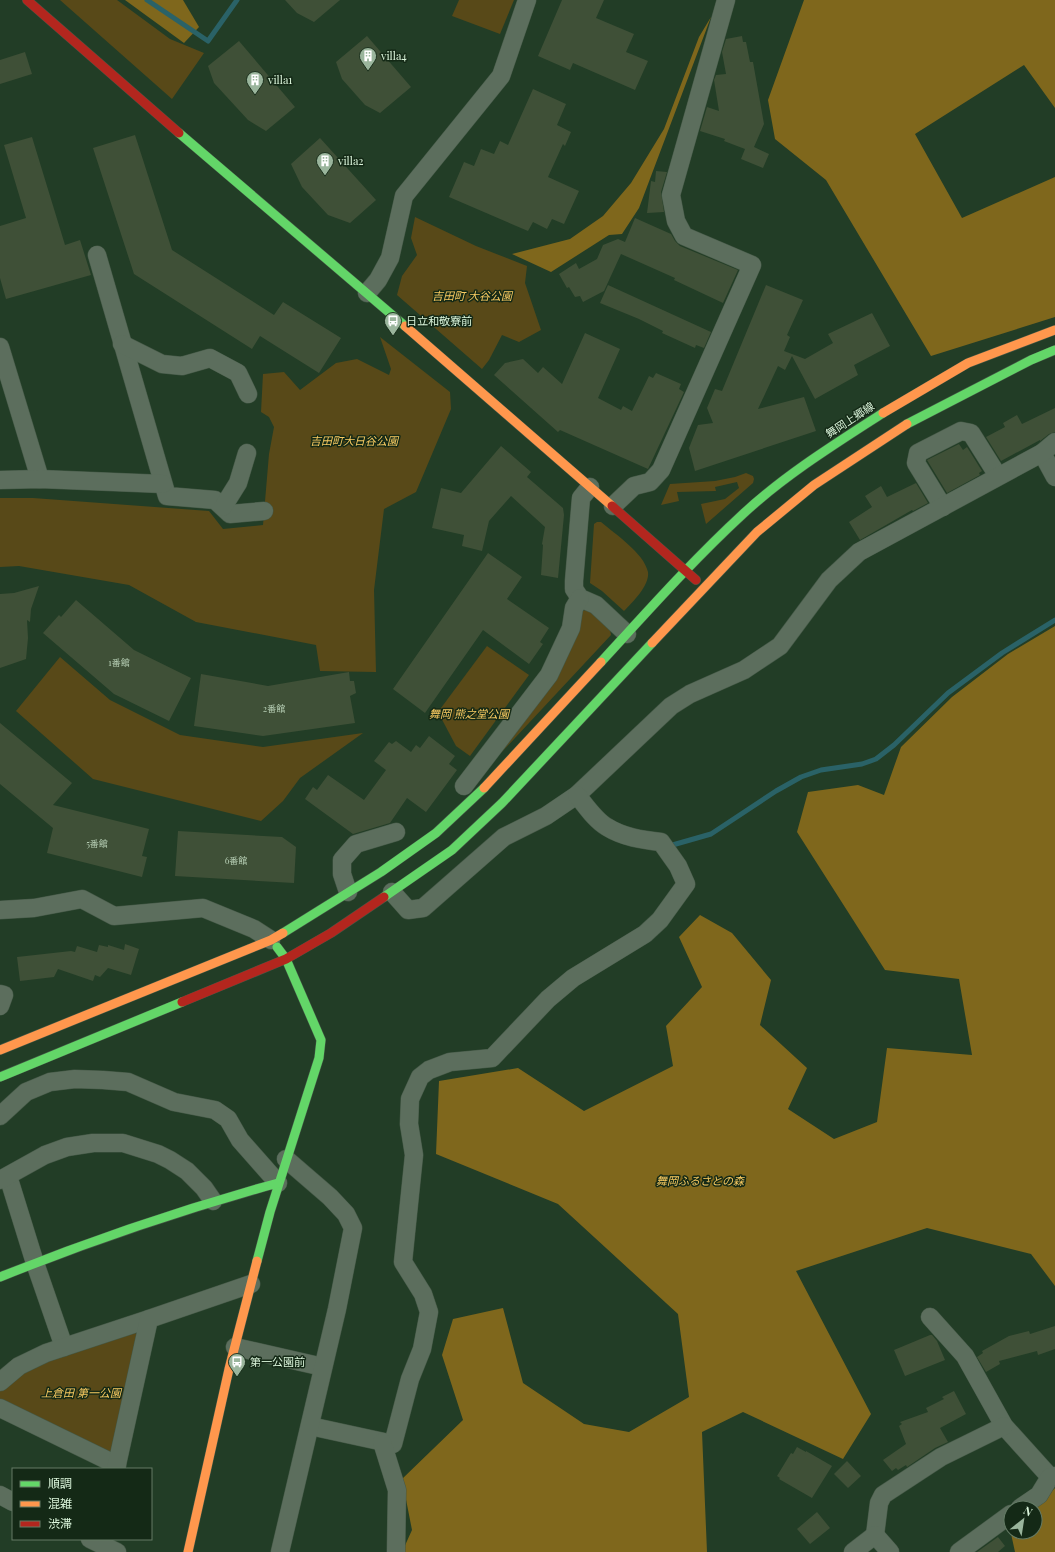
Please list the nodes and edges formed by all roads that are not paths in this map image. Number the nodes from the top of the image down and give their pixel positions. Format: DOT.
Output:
graph roads {
  1 [pos="27,0"];
  2 [pos="527,0"];
  3 [pos="726,0"];
  4 [pos="96,255"];
  5 [pos="367,293"];
  6 [pos="1055,330"];
  7 [pos="122,344"];
  8 [pos="0,347"];
  9 [pos="1055,350"];
  10 [pos="248,394"];
  11 [pos="1048,447"];
  12 [pos="247,453"];
  13 [pos="998,476"];
  14 [pos="1055,477"];
  15 [pos="40,479"];
  16 [pos="0,480"];
  17 [pos="163,484"];
  18 [pos="590,487"];
  19 [pos="613,506"];
  20 [pos="223,507"];
  21 [pos="943,507"];
  22 [pos="264,511"];
  23 [pos="685,571"];
  24 [pos="704,588"];
  25 [pos="580,598"];
  26 [pos="627,634"];
  27 [pos="464,786"];
  28 [pos="577,795"];
  29 [pos="396,832"];
  30 [pos="348,892"];
  31 [pos="392,892"];
  32 [pos="0,910"];
  33 [pos="271,940"];
  34 [pos="286,959"];
  35 [pos="0,994"];
  36 [pos="0,1006"];
  37 [pos="0,1050"];
  38 [pos="0,1077"];
  39 [pos="0,1116"];
  40 [pos="286,1159"];
  41 [pos="4,1178"];
  42 [pos="278,1183"];
  43 [pos="213,1201"];
  44 [pos="35,1263"];
  45 [pos="0,1277"];
  46 [pos="250,1284"];
  47 [pos="930,1317"];
  48 [pos="149,1319"];
  49 [pos="64,1347"];
  50 [pos="235,1347"];
  51 [pos="324,1367"];
  52 [pos="0,1382"];
  53 [pos="0,1408"];
  54 [pos="310,1426"];
  55 [pos="1004,1426"];
  56 [pos="382,1442"];
  57 [pos="116,1467"];
  58 [pos="1052,1476"];
  59 [pos="0,1495"];
  60 [pos="1031,1500"];
  61 [pos="12,1501"];
  62 [pos="1003,1520"];
  63 [pos="875,1535"];
  64 [pos="93,1543"];
  65 [pos="117,1552"];
  66 [pos="188,1552"];
  67 [pos="280,1552"];
  68 [pos="396,1552"];
  69 [pos="853,1552"];
  70 [pos="890,1552"];
  71 [pos="959,1552"];
  1 -- 5 [label="street"];
  2 -- 5 [label="street"];
  3 -- 19 [label="street"];
  4 -- 7 [label="street"];
  5 -- 18 [label="street"];
  6 -- 23 [label="street, 舞岡上郷線"];
  7 -- 10 [label="street"];
  7 -- 17 [label="street"];
  8 -- 15 [label="street"];
  9 -- 24 [label="street"];
  11 -- 13 [label="street"];
  11 -- 14 [label="street"];
  12 -- 20 [label="street"];
  13 -- 21 [label="street"];
  13 -- 21 [label="street"];
  15 -- 16 [label="street"];
  15 -- 17 [label="street"];
  17 -- 20 [label="street"];
  18 -- 19 [label="street"];
  18 -- 25 [label="street"];
  19 -- 23 [label="street"];
  20 -- 22 [label="street"];
  21 -- 28 [label="street"];
  23 -- 24 [label="street"];
  23 -- 26 [label="street, 舞岡上郷線"];
  24 -- 31 [label="street"];
  25 -- 26 [label="street"];
  25 -- 27 [label="street"];
  26 -- 30 [label="street, 舞岡上郷線"];
  28 -- 31 [label="street"];
  28 -- 56 [label="street"];
  29 -- 30 [label="street"];
  30 -- 33 [label="street, 舞岡上郷線"];
  31 -- 34 [label="street"];
  32 -- 33 [label="street"];
  33 -- 34 [label="street"];
  33 -- 37 [label="street, 舞岡上郷線"];
  34 -- 38 [label="street"];
  34 -- 40 [label="street"];
  35 -- 36 [label="street"];
  39 -- 42 [label="street"];
  40 -- 42 [label="street"];
  40 -- 51 [label="street"];
  41 -- 43 [label="street"];
  41 -- 44 [label="street"];
  42 -- 43 [label="street"];
  42 -- 46 [label="street"];
  43 -- 44 [label="street"];
  44 -- 45 [label="street"];
  44 -- 49 [label="street"];
  46 -- 48 [label="street"];
  46 -- 50 [label="street"];
  47 -- 55 [label="street"];
  48 -- 49 [label="street"];
  48 -- 57 [label="street"];
  49 -- 52 [label="street"];
  50 -- 51 [label="street"];
  50 -- 66 [label="street"];
  51 -- 54 [label="street"];
  53 -- 57 [label="street"];
  54 -- 56 [label="street"];
  54 -- 67 [label="street"];
  55 -- 58 [label="street"];
  55 -- 63 [label="street"];
  56 -- 68 [label="street"];
  58 -- 60 [label="street"];
  59 -- 61 [label="street"];
  62 -- 71 [label="street"];
  63 -- 69 [label="street"];
  63 -- 70 [label="street"];
  64 -- 65 [label="street"];
}
